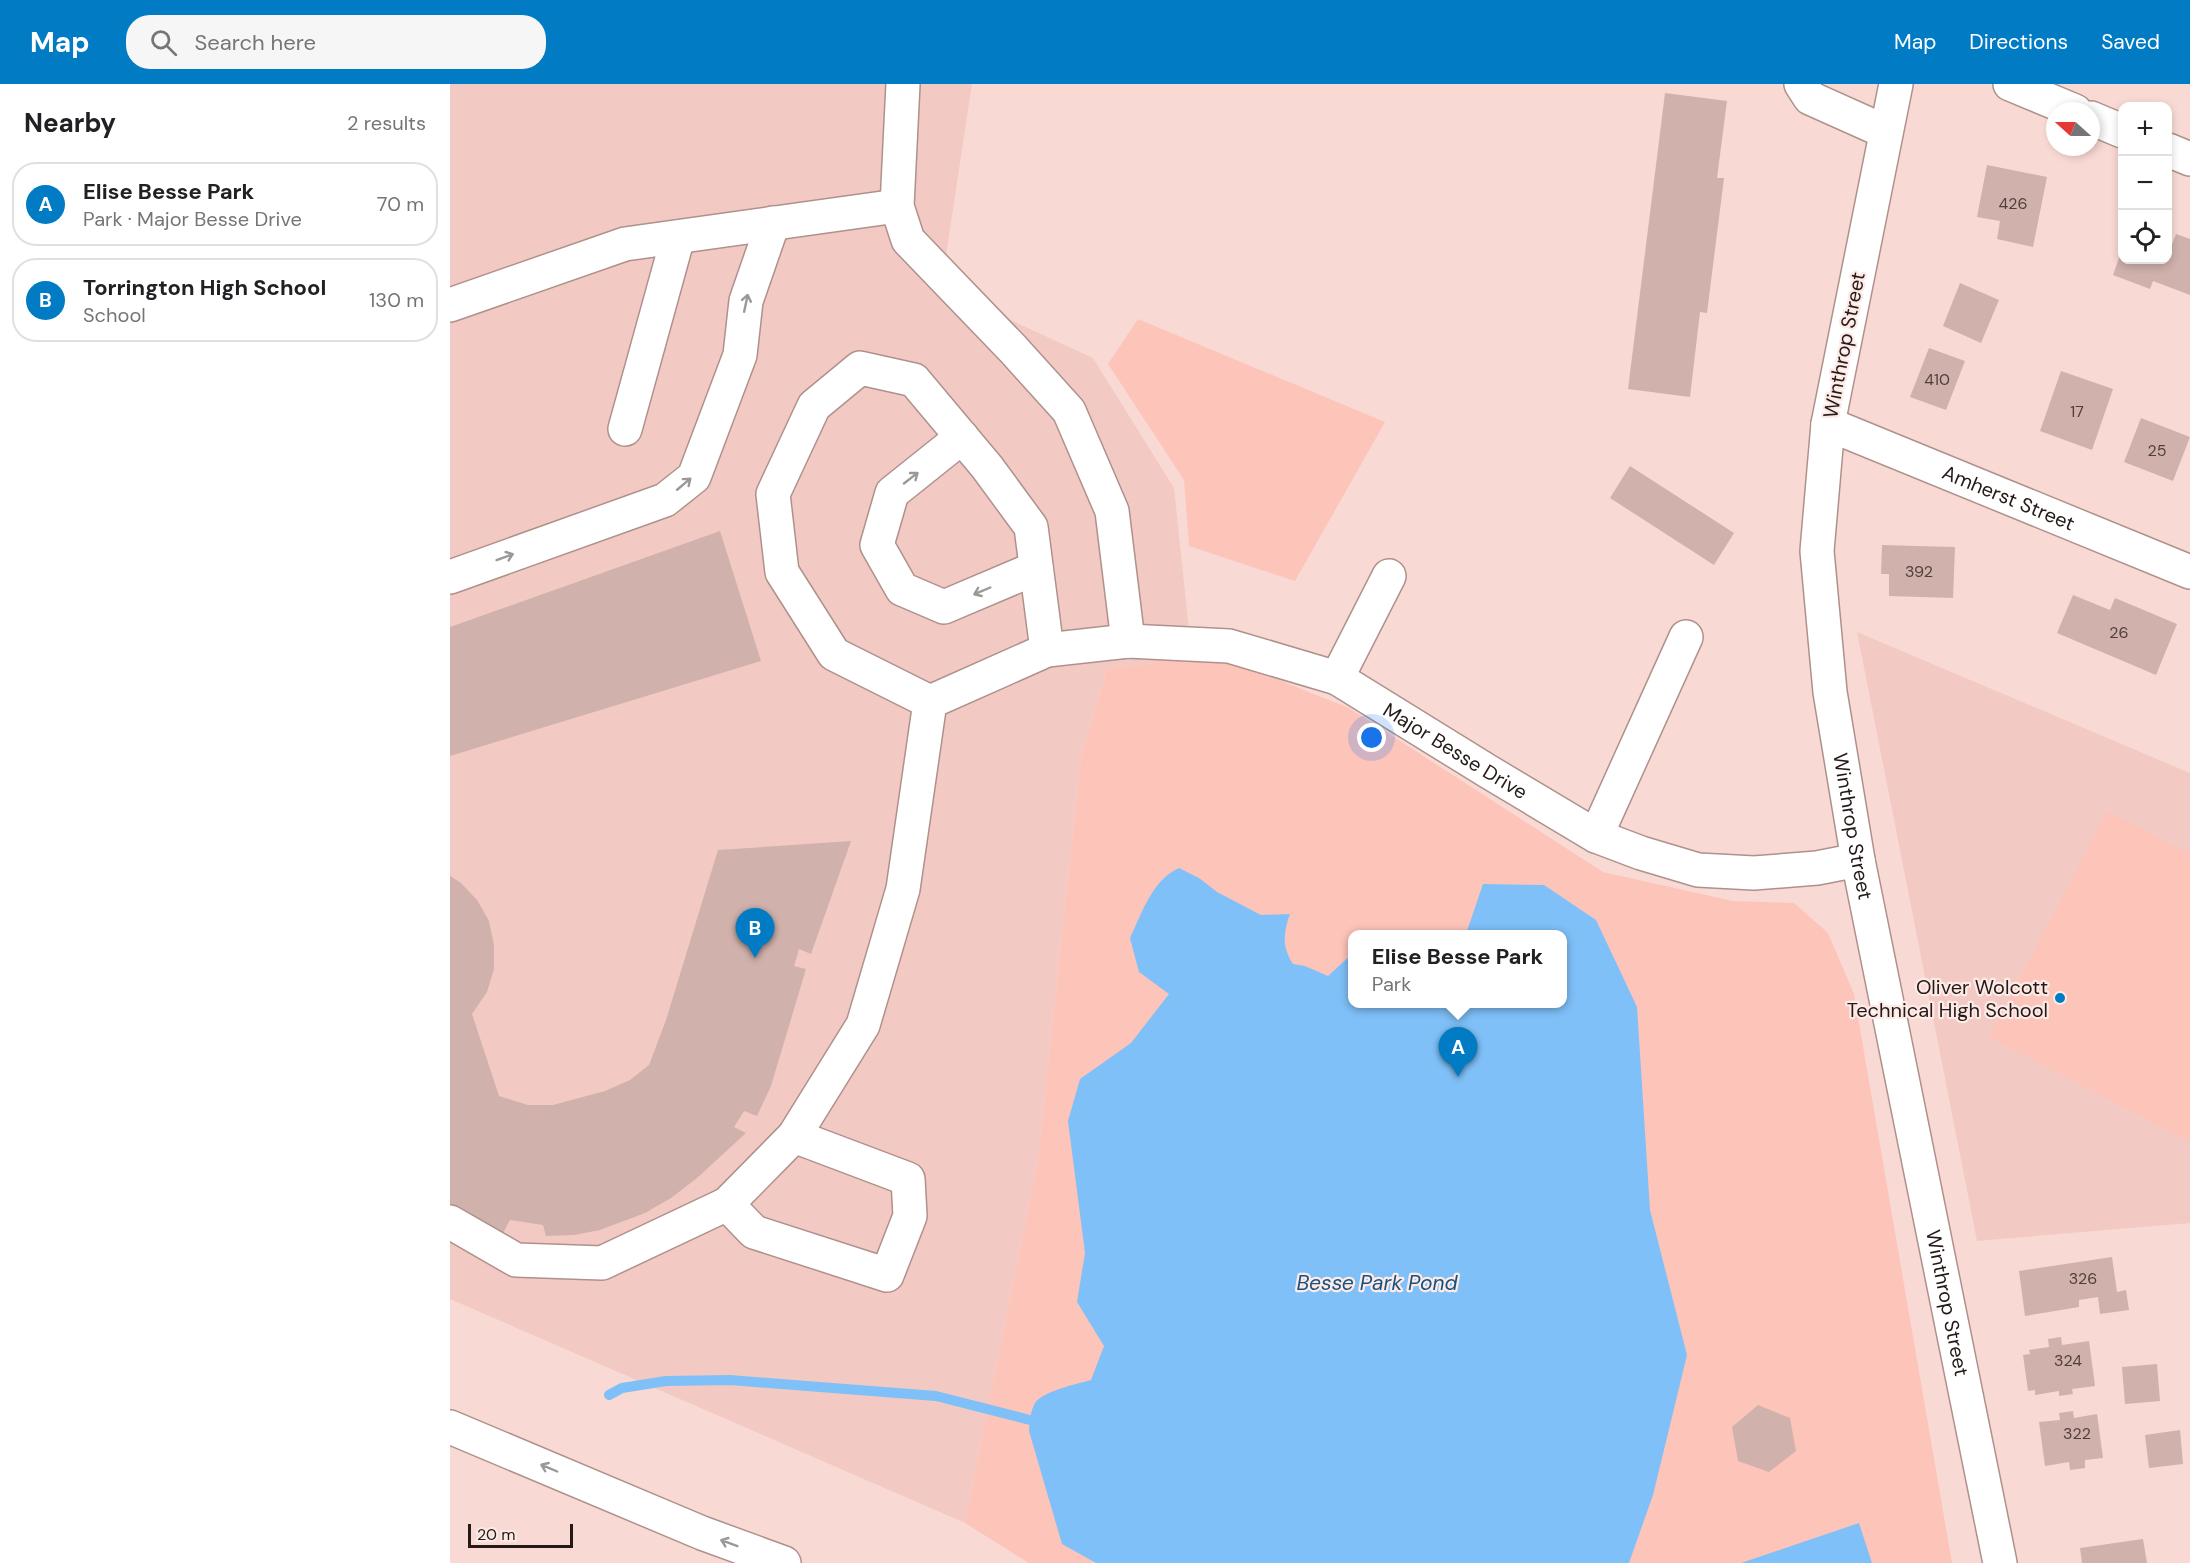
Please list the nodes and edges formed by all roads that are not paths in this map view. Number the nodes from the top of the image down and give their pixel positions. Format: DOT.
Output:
graph roads {
  1 [pos="903,84"];
  2 [pos="1801,84"];
  3 [pos="1896,84"];
  4 [pos="2010,84"];
  5 [pos="2053,102"];
  6 [pos="2100,122"];
  7 [pos="2118,129"];
  8 [pos="1886,132"];
  9 [pos="2172,152"];
  10 [pos="2190,159"];
  11 [pos="897,206"];
  12 [pos="773,223"];
  13 [pos="678,237"];
  14 [pos="450,305"];
  15 [pos="1828,424"];
  16 [pos="625,429"];
  17 [pos="962,437"];
  18 [pos="1036,568"];
  19 [pos="2190,572"];
  20 [pos="1389,576"];
  21 [pos="450,577"];
  22 [pos="1686,638"];
  23 [pos="1128,641"];
  24 [pos="1047,650"];
  25 [pos="1337,678"];
  26 [pos="930,702"];
  27 [pos="1596,836"];
  28 [pos="1858,860"];
  29 [pos="794,1136"];
  30 [pos="727,1204"];
  31 [pos="450,1222"];
  32 [pos="450,1427"];
  33 [pos="784,1563"];
  34 [pos="2000,1563"];
  1 -- 11 [label="main road"];
  2 -- 8 [label="main road"];
  3 -- 8 [label="main road, Winthrop Street"];
  4 -- 5 [label="main road"];
  6 -- 7 [label="main road"];
  8 -- 15 [label="main road, Winthrop Street"];
  9 -- 10 [label="main road"];
  11 -- 12 [label="main road"];
  11 -- 23 [label="main road"];
  12 -- 13 [label="main road"];
  21 -- 12 [label="main road, one-way"];
  13 -- 14 [label="main road"];
  13 -- 16 [label="main road"];
  15 -- 19 [label="main road, Amherst Street"];
  15 -- 28 [label="main road, Winthrop Street"];
  17 -- 18 [label="main road"];
  18 -- 17 [label="main road, one-way"];
  17 -- 26 [label="main road"];
  18 -- 24 [label="main road"];
  20 -- 25 [label="main road"];
  22 -- 27 [label="main road"];
  23 -- 24 [label="main road, Major Besse Drive"];
  23 -- 25 [label="main road, Major Besse Drive"];
  24 -- 26 [label="main road, Major Besse Drive"];
  25 -- 27 [label="main road, Major Besse Drive"];
  26 -- 29 [label="main road"];
  27 -- 28 [label="main road, Major Besse Drive"];
  28 -- 34 [label="main road, Winthrop Street"];
  29 -- 30 [label="main road"];
  29 -- 30 [label="main road"];
  30 -- 31 [label="main road"];
  33 -- 32 [label="main road, one-way"];
}
